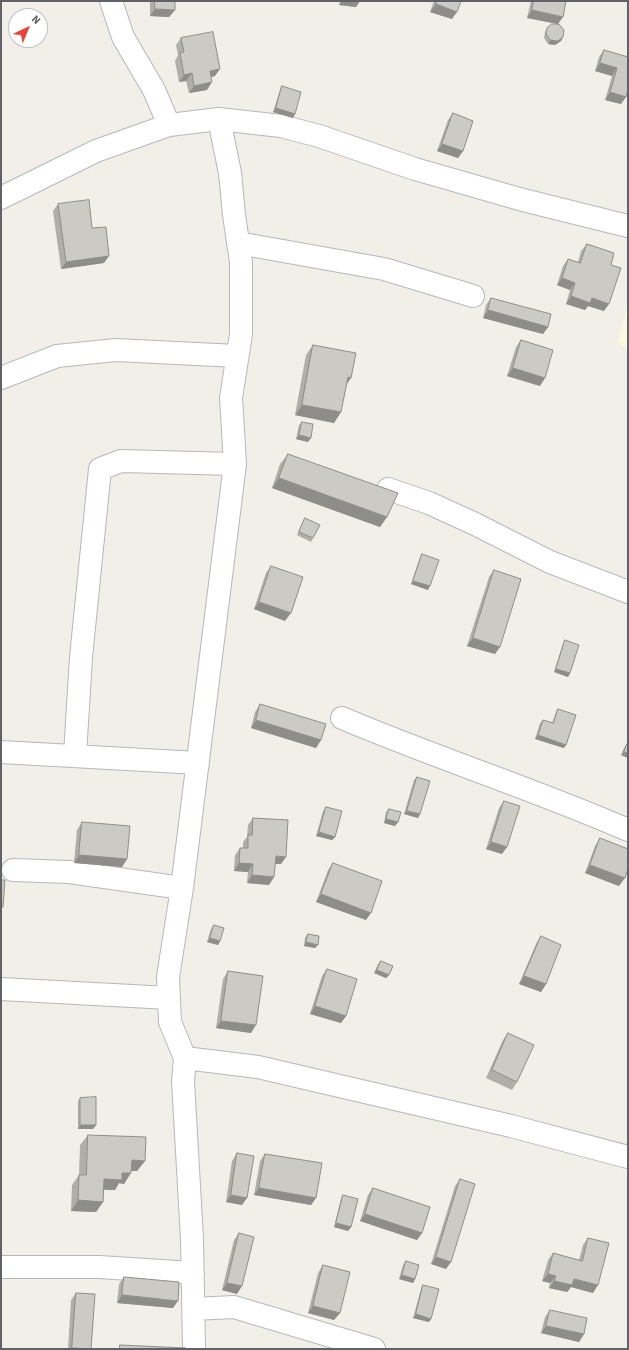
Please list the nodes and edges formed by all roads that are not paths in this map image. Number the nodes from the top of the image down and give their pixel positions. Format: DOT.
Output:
graph roads {
  1 [pos="111,1"];
  2 [pos="219,119"];
  3 [pos="169,125"];
  4 [pos="1,198"];
  5 [pos="628,226"];
  6 [pos="238,243"];
  7 [pos="473,296"];
  8 [pos="237,356"];
  9 [pos="1,378"];
  10 [pos="235,464"];
  11 [pos="388,489"];
  12 [pos="628,592"];
  13 [pos="342,718"];
  14 [pos="1,752"];
  15 [pos="75,755"];
  16 [pos="198,763"];
  17 [pos="628,830"];
  18 [pos="13,870"];
  19 [pos="182,888"];
  20 [pos="1,989"];
  21 [pos="169,998"];
  22 [pos="185,1058"];
  23 [pos="628,1156"];
  24 [pos="1,1267"];
  25 [pos="193,1273"];
  26 [pos="194,1309"];
  27 [pos="194,1349"];
  28 [pos="374,1349"];
  1 -- 3 [label="street"];
  2 -- 3 [label="street"];
  2 -- 5 [label="street"];
  2 -- 6 [label="street"];
  3 -- 4 [label="street"];
  6 -- 7 [label="street"];
  6 -- 8 [label="street"];
  8 -- 9 [label="street"];
  8 -- 10 [label="street"];
  10 -- 15 [label="street"];
  10 -- 16 [label="street"];
  11 -- 12 [label="street"];
  13 -- 17 [label="street"];
  14 -- 15 [label="street"];
  15 -- 16 [label="street"];
  16 -- 19 [label="street"];
  18 -- 19 [label="street"];
  19 -- 21 [label="street"];
  20 -- 21 [label="street"];
  21 -- 22 [label="street"];
  22 -- 23 [label="street"];
  22 -- 25 [label="street"];
  24 -- 25 [label="street"];
  25 -- 26 [label="street"];
  26 -- 27 [label="street"];
  26 -- 28 [label="street"];
}
